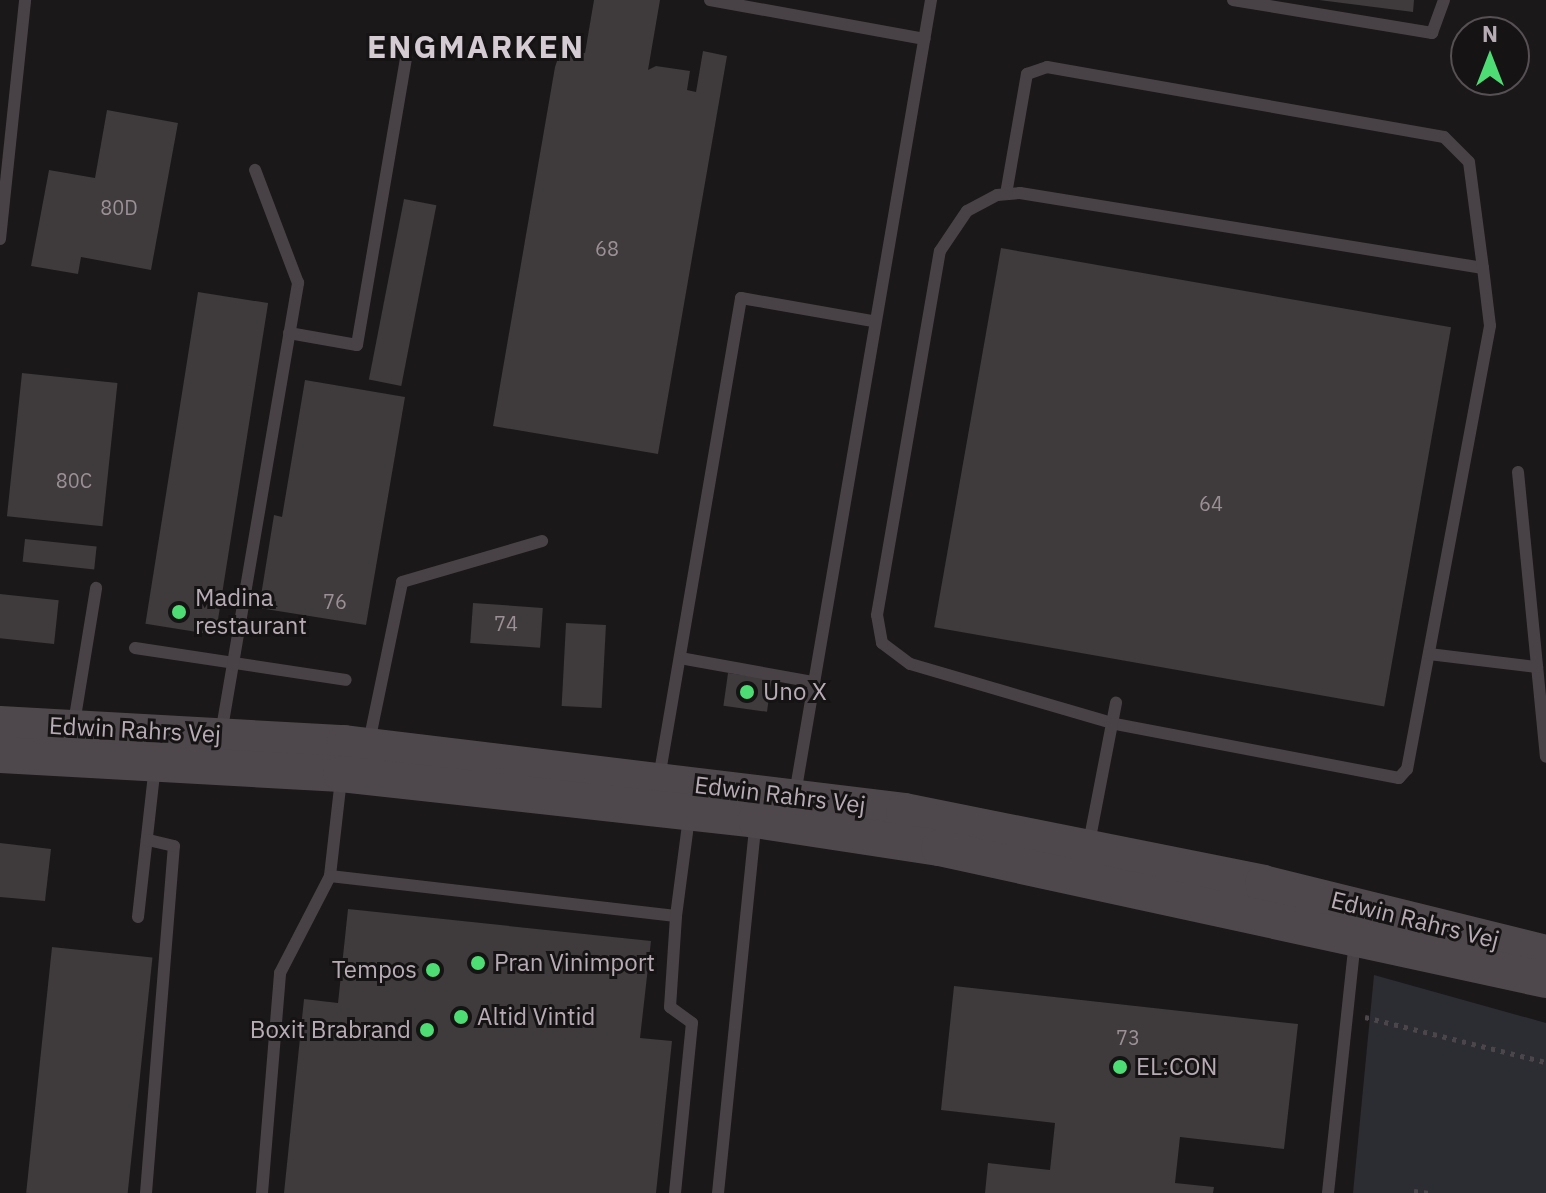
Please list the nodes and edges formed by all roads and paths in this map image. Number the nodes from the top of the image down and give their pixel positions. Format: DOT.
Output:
graph roads {
  1 [pos="25,0"];
  2 [pos="710,0"];
  3 [pos="931,0"];
  4 [pos="1233,0"];
  5 [pos="1444,0"];
  6 [pos="924,39"];
  7 [pos="406,57"];
  8 [pos="255,170"];
  9 [pos="1006,194"];
  10 [pos="0,239"];
  11 [pos="1483,268"];
  12 [pos="873,321"];
  13 [pos="289,333"];
  14 [pos="1518,472"];
  15 [pos="542,541"];
  16 [pos="96,588"];
  17 [pos="135,648"];
  18 [pos="1429,654"];
  19 [pos="680,658"];
  20 [pos="233,664"];
  21 [pos="1537,667"];
  22 [pos="346,680"];
  23 [pos="814,682"];
  24 [pos="1116,703"];
  25 [pos="1112,723"];
  26 [pos="0,724"];
  27 [pos="71,741"];
  28 [pos="157,746"];
  29 [pos="219,750"];
  30 [pos="0,755"];
  31 [pos="1546,757"];
  32 [pos="354,760"];
  33 [pos="674,796"];
  34 [pos="775,808"];
  35 [pos="147,840"];
  36 [pos="1086,862"];
  37 [pos="330,876"];
  38 [pos="676,916"];
  39 [pos="138,917"];
  40 [pos="1357,920"];
  41 [pos="1546,953"];
  42 [pos="1546,980"];
  43 [pos="1349,1013"];
  44 [pos="1546,1062"];
  45 [pos="1414,1191"];
  46 [pos="146,1193"];
  47 [pos="262,1193"];
  48 [pos="675,1193"];
  49 [pos="718,1193"];
  50 [pos="1328,1193"];
  51 [pos="1429,1193"];
  1 -- 10 [label="lane"];
  2 -- 6 [label="lane"];
  3 -- 6 [label="lane"];
  4 -- 5 [label="lane"];
  6 -- 12 [label="lane"];
  7 -- 13 [label="lane"];
  8 -- 13 [label="lane"];
  9 -- 11 [label="lane"];
  9 -- 11 [label="lane"];
  9 -- 25 [label="lane"];
  11 -- 18 [label="lane"];
  12 -- 19 [label="lane"];
  12 -- 23 [label="lane"];
  13 -- 20 [label="lane"];
  14 -- 21 [label="lane"];
  15 -- 32 [label="lane"];
  16 -- 27 [label="lane"];
  17 -- 20 [label="lane"];
  18 -- 21 [label="lane"];
  18 -- 25 [label="lane"];
  19 -- 23 [label="lane"];
  19 -- 33 [label="lane"];
  20 -- 22 [label="lane"];
  20 -- 29 [label="lane"];
  21 -- 31 [label="lane"];
  23 -- 34 [label="lane"];
  24 -- 25 [label="lane"];
  25 -- 36 [label="lane"];
  26 -- 27 [label="street, Edwin Rahrs Vej"];
  27 -- 28 [label="street, Edwin Rahrs Vej"];
  27 -- 30 [label="street, Edwin Rahrs Vej"];
  28 -- 29 [label="street, Edwin Rahrs Vej"];
  28 -- 35 [label="lane"];
  29 -- 32 [label="street, Edwin Rahrs Vej"];
  32 -- 33 [label="street, Edwin Rahrs Vej"];
  32 -- 37 [label="lane"];
  33 -- 34 [label="street, Edwin Rahrs Vej"];
  33 -- 38 [label="lane"];
  34 -- 36 [label="street, Edwin Rahrs Vej"];
  34 -- 49 [label="lane"];
  35 -- 39 [label="lane"];
  35 -- 46 [label="lane"];
  36 -- 40 [label="street, Edwin Rahrs Vej"];
  37 -- 38 [label="lane"];
  37 -- 47 [label="lane"];
  38 -- 48 [label="lane"];
  40 -- 41 [label="street, Edwin Rahrs Vej"];
  40 -- 42 [label="street, Edwin Rahrs Vej"];
  40 -- 43 [label="lane"];
  43 -- 44 [label="path"];
  43 -- 50 [label="lane"];
  45 -- 51 [label="path"];
}
